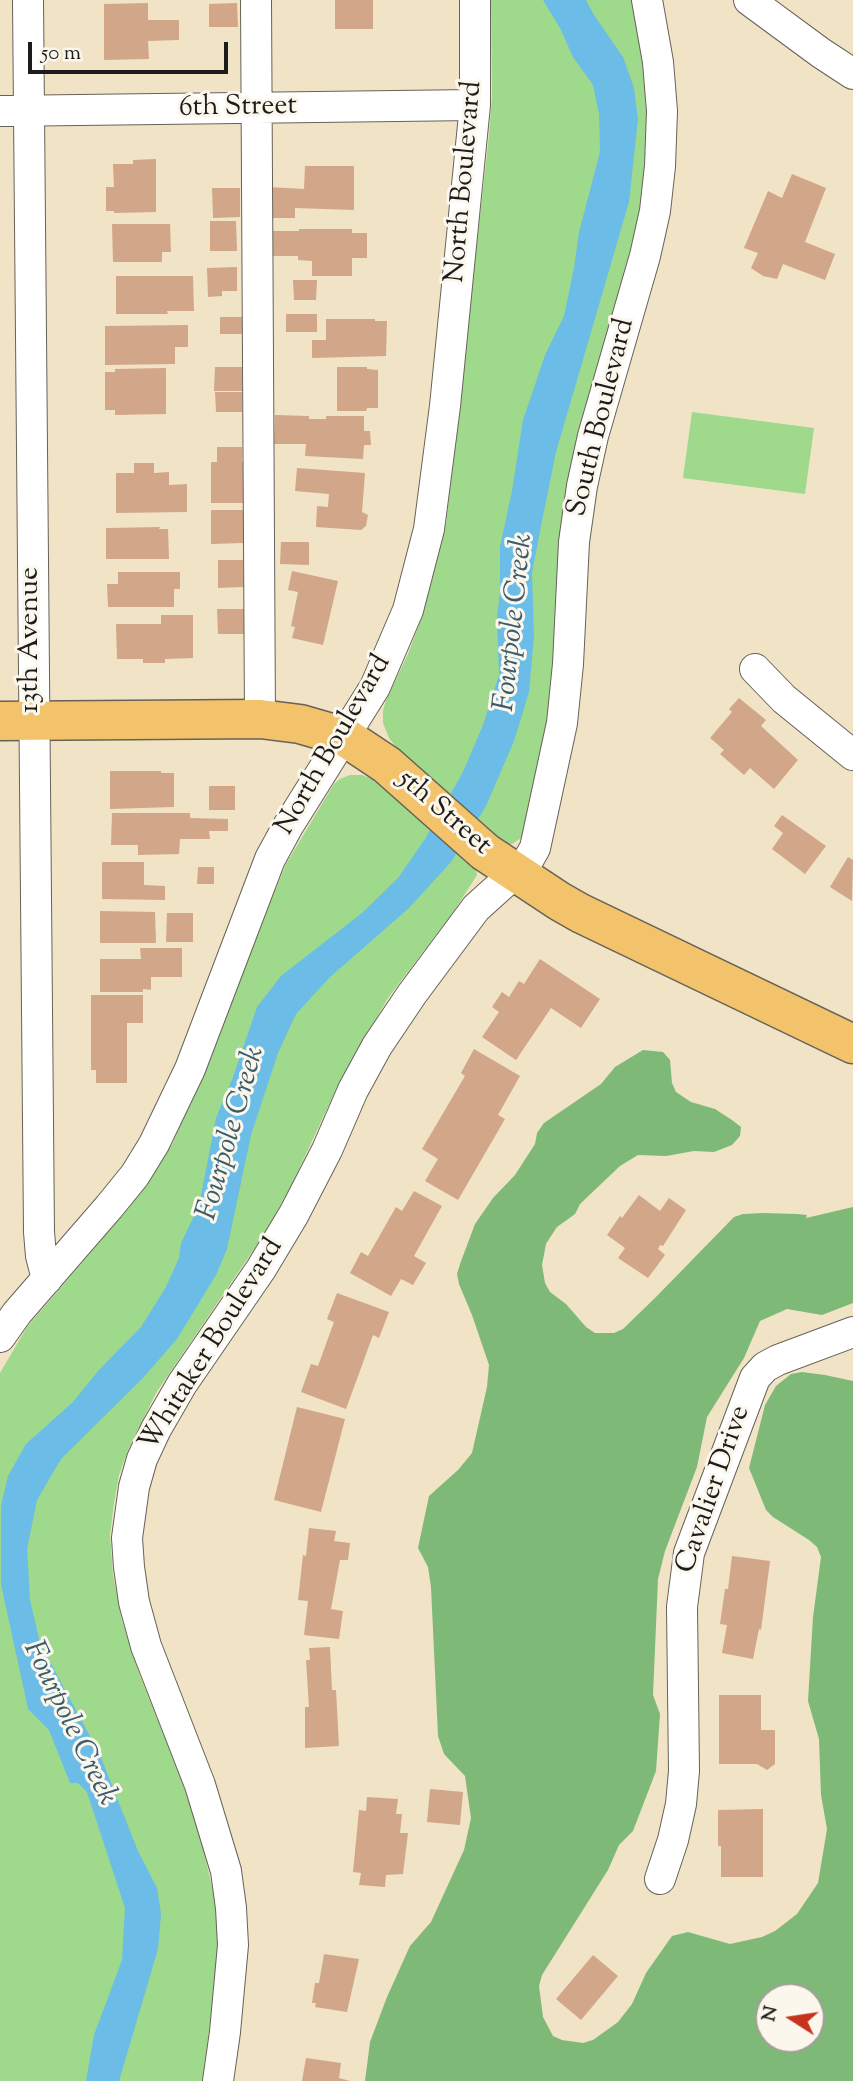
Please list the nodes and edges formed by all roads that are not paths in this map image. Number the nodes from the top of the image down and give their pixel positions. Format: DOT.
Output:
graph roads {
  1 [pos="28,0"];
  2 [pos="256,0"];
  3 [pos="475,0"];
  4 [pos="647,0"];
  5 [pos="749,0"];
  6 [pos="853,74"];
  7 [pos="475,105"];
  8 [pos="257,109"];
  9 [pos="15,111"];
  10 [pos="755,669"];
  11 [pos="260,719"];
  12 [pos="16,721"];
  13 [pos="345,737"];
  14 [pos="853,755"];
  15 [pos="516,873"];
  16 [pos="853,1044"];
  17 [pos="47,1279"];
  18 [pos="853,1332"];
  19 [pos="0,1337"];
  20 [pos="660,1879"];
  21 [pos="218,2081"];
  1 -- 9 [label="street, 13th Avenue"];
  2 -- 8 [label="street"];
  3 -- 7 [label="street, North Boulevard"];
  4 -- 15 [label="street, South Boulevard"];
  5 -- 6 [label="street"];
  7 -- 8 [label="street, 6th Street"];
  7 -- 13 [label="street, North Boulevard"];
  8 -- 9 [label="street, 6th Street"];
  8 -- 11 [label="street"];
  9 -- 12 [label="street, 13th Avenue"];
  10 -- 14 [label="street"];
  11 -- 12 [label="main road, 5th Street"];
  11 -- 13 [label="main road, 5th Street"];
  12 -- 17 [label="street, 13th Avenue"];
  13 -- 15 [label="main road, 5th Street"];
  13 -- 17 [label="street, North Boulevard"];
  15 -- 16 [label="main road, 5th Street"];
  15 -- 21 [label="street, Whitaker Boulevard"];
  17 -- 19 [label="street, North Boulevard"];
  18 -- 20 [label="street, Cavalier Drive"];
}
